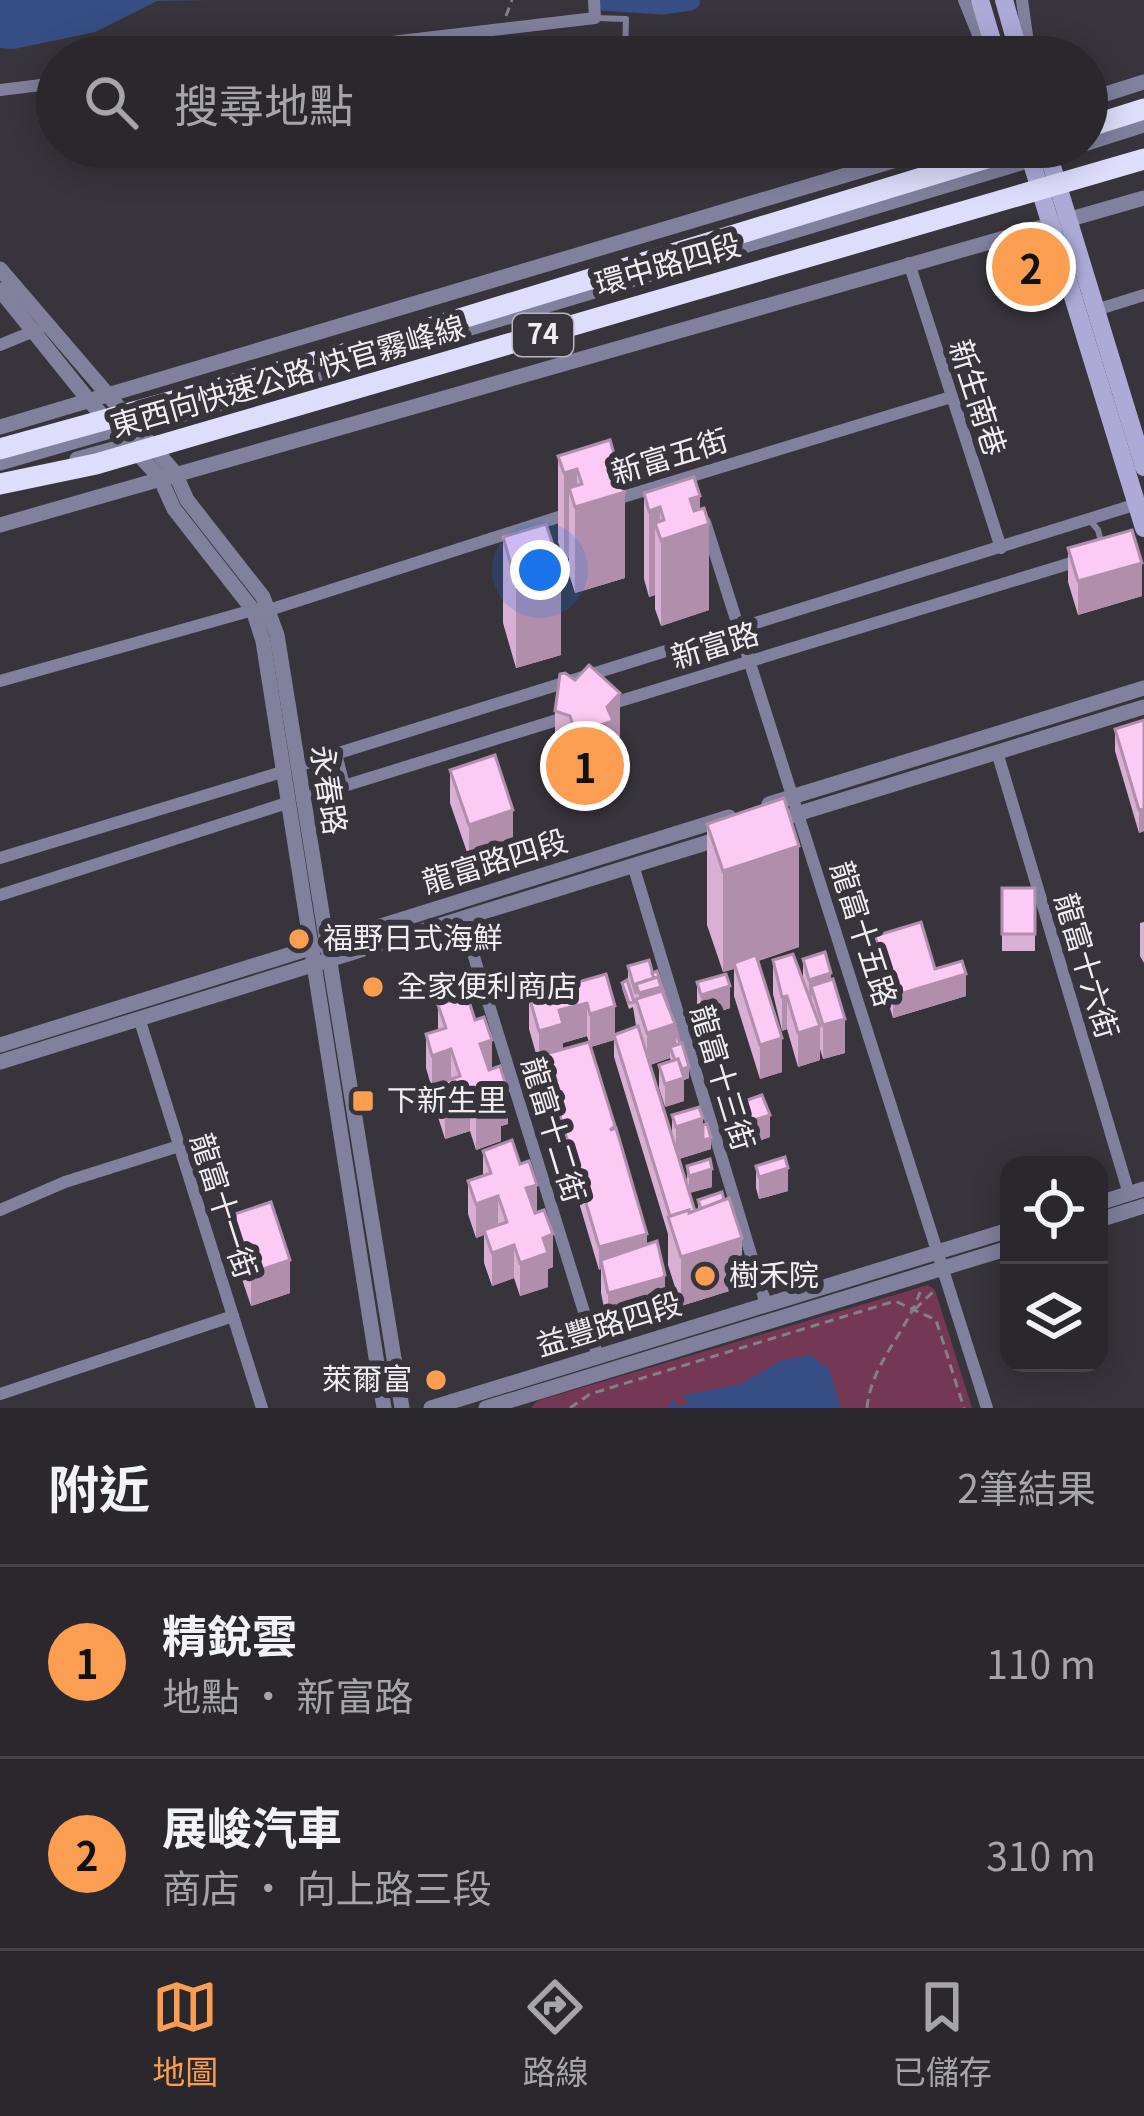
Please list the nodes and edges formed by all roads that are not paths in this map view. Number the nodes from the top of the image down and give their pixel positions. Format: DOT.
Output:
graph roads {
  1 [pos="964,0"];
  2 [pos="980,0"];
  3 [pos="1004,0"];
  4 [pos="1022,0"];
  5 [pos="595,10"];
  6 [pos="412,36"];
  7 [pos="626,36"];
  8 [pos="979,36"];
  9 [pos="991,36"];
  10 [pos="1014,36"];
  11 [pos="1027,36"];
  12 [pos="1144,82"];
  13 [pos="36,85"];
  14 [pos="0,90"];
  15 [pos="1108,93"];
  16 [pos="1144,110"];
  17 [pos="1108,121"];
  18 [pos="1144,125"];
  19 [pos="1108,136"];
  20 [pos="1144,159"];
  21 [pos="870,168"];
  22 [pos="978,168"];
  23 [pos="981,168"];
  24 [pos="1042,168"];
  25 [pos="1048,183"];
  26 [pos="1144,198"];
  27 [pos="1060,220"];
  28 [pos="909,263"];
  29 [pos="0,269"];
  30 [pos="0,290"];
  31 [pos="1144,295"];
  32 [pos="1096,310"];
  33 [pos="40,328"];
  34 [pos="0,345"];
  35 [pos="951,397"];
  36 [pos="99,400"];
  37 [pos="0,427"];
  38 [pos="127,434"];
  39 [pos="147,444"];
  40 [pos="0,448"];
  41 [pos="0,463"];
  42 [pos="1144,466"];
  43 [pos="690,475"];
  44 [pos="167,476"];
  45 [pos="0,483"];
  46 [pos="602,503"];
  47 [pos="1137,504"];
  48 [pos="579,511"];
  49 [pos="1089,519"];
  50 [pos="0,525"];
  51 [pos="1144,528"];
  52 [pos="1000,548"];
  53 [pos="1123,548"];
  54 [pos="1102,554"];
  55 [pos="261,610"];
  56 [pos="741,630"];
  57 [pos="751,660"];
  58 [pos="0,681"];
  59 [pos="1144,688"];
  60 [pos="1144,707"];
  61 [pos="997,752"];
  62 [pos="340,753"];
  63 [pos="289,769"];
  64 [pos="347,785"];
  65 [pos="294,801"];
  66 [pos="798,805"];
  67 [pos="758,826"];
  68 [pos="738,832"];
  69 [pos="0,858"];
  70 [pos="633,865"];
  71 [pos="0,895"];
  72 [pos="462,918"];
  73 [pos="318,954"];
  74 [pos="139,1018"];
  75 [pos="0,1045"];
  76 [pos="0,1062"];
  77 [pos="179,1146"];
  78 [pos="1136,1191"];
  79 [pos="1144,1206"];
  80 [pos="0,1210"];
  81 [pos="1108,1217"];
  82 [pos="1000,1233"];
  83 [pos="1000,1251"];
  84 [pos="938,1252"];
  85 [pos="944,1269"];
  86 [pos="766,1304"];
  87 [pos="233,1316"];
  88 [pos="598,1357"];
  89 [pos="0,1394"];
  90 [pos="513,1404"];
  91 [pos="262,1408"];
  92 [pos="384,1408"];
  93 [pos="402,1408"];
  94 [pos="431,1408"];
  95 [pos="486,1408"];
  96 [pos="987,1408"];
  1 -- 8 [label="street"];
  2 -- 9 [label="main road"];
  3 -- 10 [label="main road"];
  4 -- 11 [label="street"];
  5 -- 6 [label="street"];
  5 -- 7 [label="lane"];
  12 -- 15 [label="street"];
  13 -- 14 [label="street"];
  16 -- 17 [label="highway"];
  18 -- 19 [label="street"];
  20 -- 25 [label="street, 環中路四段"];
  20 -- 45 [label="highway, 東西向快速公路 快官霧峰線 / 74"];
  21 -- 36 [label="street, 環中路四段"];
  22 -- 40 [label="highway, 東西向快速公路 快官霧峰線 / 74"];
  23 -- 38 [label="street, 環中路四段"];
  24 -- 25 [label="main road"];
  25 -- 27 [label="main road"];
  25 -- 39 [label="street, 環中路四段"];
  26 -- 27 [label="street"];
  27 -- 28 [label="street"];
  27 -- 32 [label="main road"];
  27 -- 47 [label="main road"];
  28 -- 35 [label="street, 新生南巷"];
  28 -- 44 [label="street"];
  29 -- 33 [label="street, 永春路"];
  30 -- 33 [label="street, 永春路"];
  31 -- 32 [label="street"];
  32 -- 42 [label="main road"];
  33 -- 34 [label="street"];
  33 -- 36 [label="street, 永春路"];
  35 -- 43 [label="street, 新富五街"];
  35 -- 52 [label="street, 新生南巷"];
  36 -- 37 [label="street, 環中路四段"];
  36 -- 38 [label="street, 永春路"];
  38 -- 39 [label="street, 永春路"];
  38 -- 41 [label="street, 環中路四段"];
  38 -- 44 [label="street, 永春路"];
  38 -- 45 [label="street, 環中路四段"];
  39 -- 44 [label="street, 永春路"];
  43 -- 46 [label="street, 新富五街"];
  43 -- 56 [label="street, 龍富十五路"];
  44 -- 50 [label="street"];
  44 -- 55 [label="street, 永春路"];
  47 -- 49 [label="street, 新富路"];
  47 -- 51 [label="main road"];
  48 -- 55 [label="street, 新富五街"];
  49 -- 52 [label="street, 新富路"];
  49 -- 54 [label="lane"];
  52 -- 56 [label="street, 新富路"];
  53 -- 54 [label="street, 新富路"];
  54 -- 57 [label="street, 新富路"];
  55 -- 58 [label="street, 新富五街"];
  55 -- 63 [label="street, 永春路"];
  56 -- 57 [label="street, 龍富十五路"];
  56 -- 62 [label="street, 新富路"];
  57 -- 64 [label="street, 新富路"];
  57 -- 66 [label="street, 龍富十五路"];
  59 -- 66 [label="street, 龍富路四段"];
  60 -- 61 [label="street, 龍富路四段"];
  61 -- 66 [label="street, 龍富路四段"];
  61 -- 78 [label="street, 龍富十六街"];
  62 -- 63 [label="street, 新富路"];
  62 -- 64 [label="lane"];
  63 -- 65 [label="street, 永春路"];
  63 -- 69 [label="street, 新富路"];
  64 -- 65 [label="street, 新富路"];
  65 -- 71 [label="street, 新富路"];
  65 -- 73 [label="street, 永春路"];
  66 -- 67 [label="street, 龍富路四段"];
  66 -- 73 [label="street, 龍富路四段"];
  66 -- 84 [label="street, 龍富十五路"];
  68 -- 70 [label="street, 龍富路四段"];
  70 -- 72 [label="street, 龍富路四段"];
  70 -- 86 [label="street, 龍富十三街"];
  72 -- 73 [label="street, 龍富路四段"];
  72 -- 88 [label="street, 龍富十二街"];
  73 -- 74 [label="street, 龍富路四段"];
  73 -- 75 [label="street, 龍富路四段"];
  73 -- 92 [label="street, 永春路"];
  73 -- 93 [label="street, 永春路"];
  74 -- 76 [label="street, 龍富路四段"];
  74 -- 77 [label="street, 龍富十一街"];
  77 -- 80 [label="street"];
  77 -- 87 [label="street, 龍富十一街"];
  79 -- 81 [label="street"];
  82 -- 84 [label="street, 益豐路四段"];
  83 -- 85 [label="street, 益豐路四段"];
  84 -- 85 [label="street, 龍富十五路"];
  84 -- 86 [label="street, 益豐路四段"];
  85 -- 90 [label="street, 益豐路四段"];
  85 -- 96 [label="street, 龍富十五路"];
  86 -- 88 [label="street, 益豐路四段"];
  87 -- 89 [label="street"];
  87 -- 91 [label="street, 龍富十一街"];
  88 -- 94 [label="street, 益豐路四段"];
  90 -- 95 [label="street, 益豐路四段"];
}
